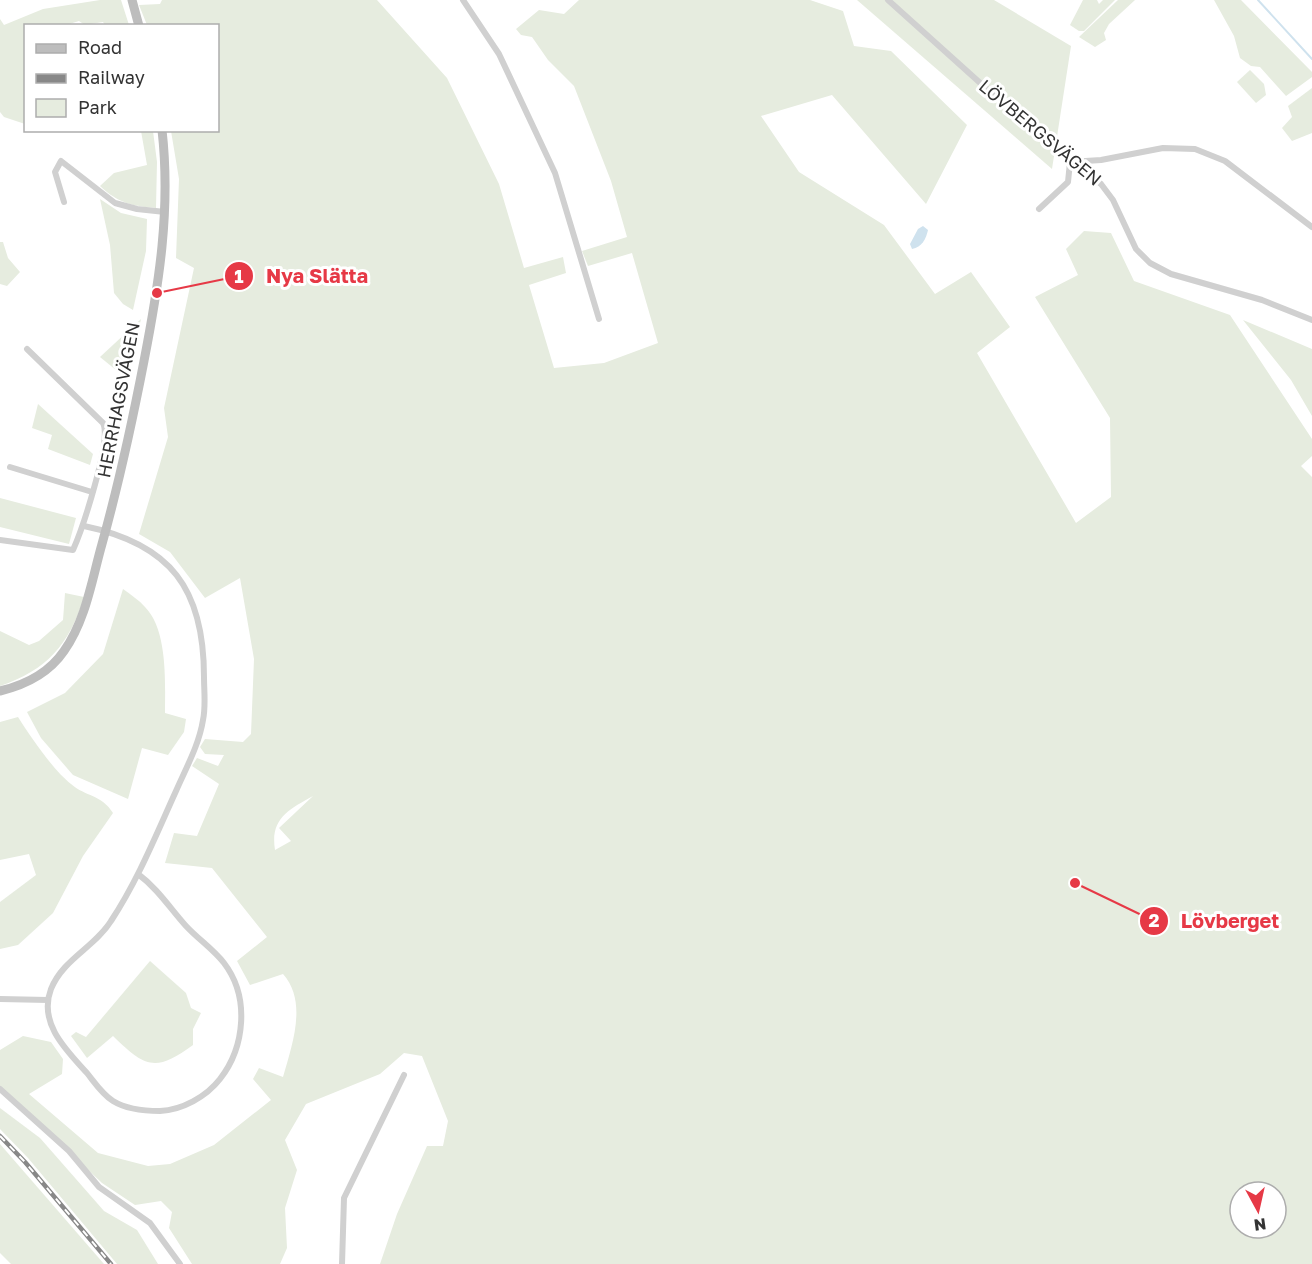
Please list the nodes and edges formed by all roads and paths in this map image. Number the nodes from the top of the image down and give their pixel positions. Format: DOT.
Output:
graph roads {
  1 [pos="132,0"];
  2 [pos="463,0"];
  3 [pos="888,0"];
  4 [pos="138,24"];
  5 [pos="162,132"];
  6 [pos="1070,162"];
  7 [pos="64,202"];
  8 [pos="1039,209"];
  9 [pos="165,212"];
  10 [pos="1312,227"];
  11 [pos="599,319"];
  12 [pos="1312,320"];
  13 [pos="27,349"];
  14 [pos="9,467"];
  15 [pos="92,492"];
  16 [pos="84,526"];
  17 [pos="106,531"];
  18 [pos="0,540"];
  19 [pos="0,691"];
  20 [pos="138,874"];
  21 [pos="0,999"];
  22 [pos="48,1000"];
  23 [pos="404,1075"];
  24 [pos="0,1089"];
  25 [pos="180,1264"];
  26 [pos="342,1264"];
  1 -- 4 [label="street"];
  2 -- 11 [label="street"];
  3 -- 6 [label="street, LÖVBERGSVÄGEN"];
  5 -- 9 [label="street, HERRHAGSVÄGEN"];
  6 -- 8 [label="street"];
  6 -- 10 [label="street"];
  6 -- 12 [label="street, LÖVBERGSVÄGEN"];
  7 -- 9 [label="street"];
  9 -- 17 [label="street, HERRHAGSVÄGEN"];
  13 -- 15 [label="street, HERRHAGSVÄGEN"];
  14 -- 15 [label="street, HERRHAGSVÄGEN"];
  15 -- 16 [label="street, HERRHAGSVÄGEN"];
  16 -- 17 [label="street"];
  16 -- 18 [label="street, HERRHAGSVÄGEN"];
  17 -- 19 [label="street, HERRHAGSVÄGEN"];
  17 -- 20 [label="street"];
  20 -- 22 [label="street"];
  20 -- 22 [label="street"];
  21 -- 22 [label="street"];
  23 -- 26 [label="street"];
  24 -- 25 [label="street"];
}
